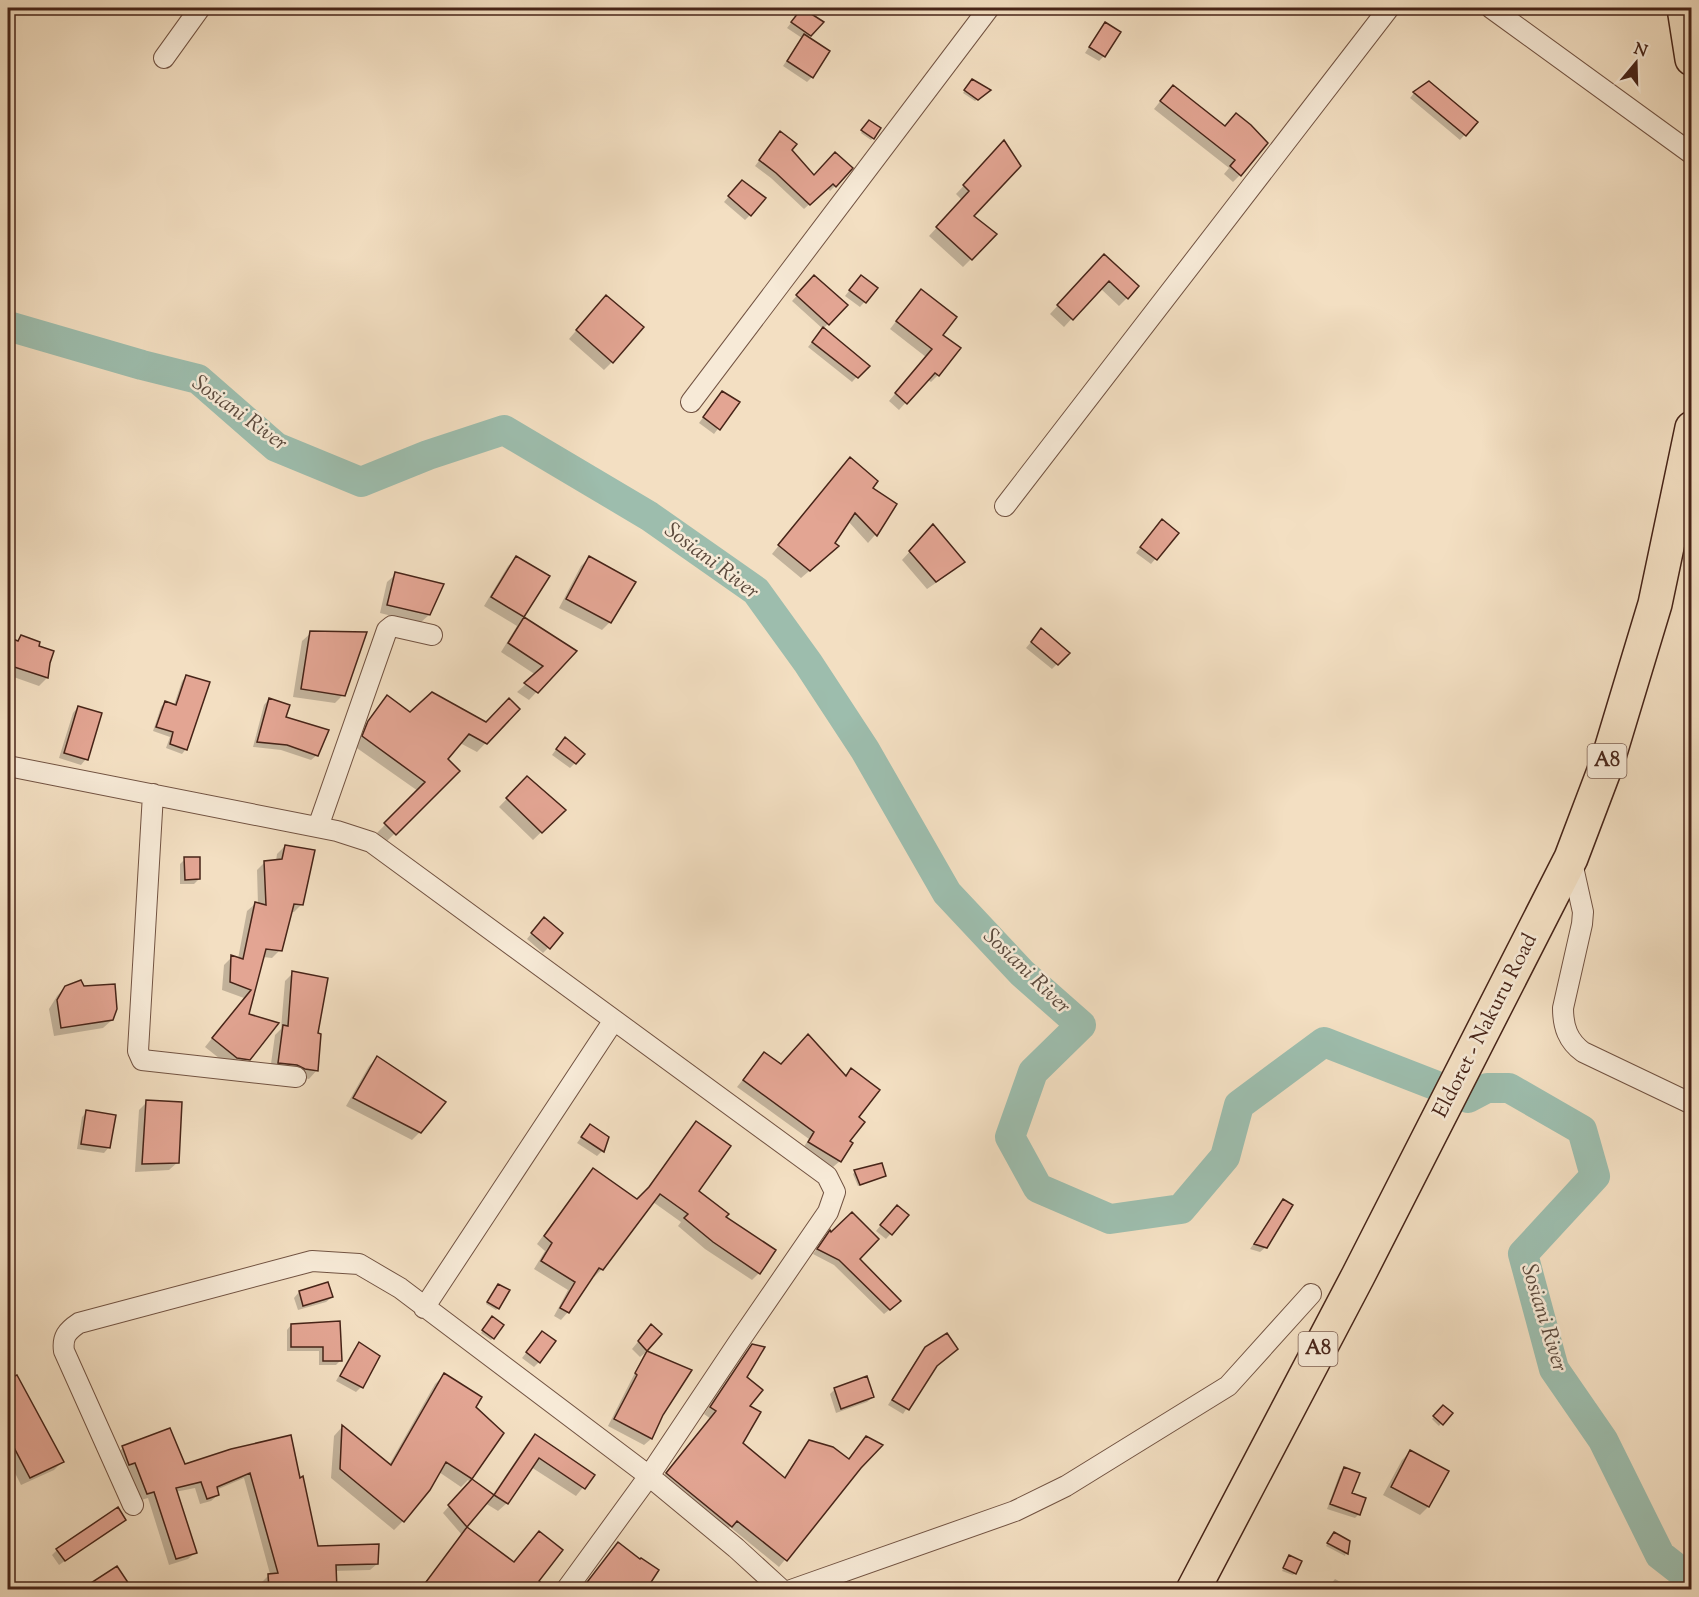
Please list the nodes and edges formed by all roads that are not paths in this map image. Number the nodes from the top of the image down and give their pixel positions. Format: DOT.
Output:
graph roads {
  1 [pos="200,8"];
  2 [pos="989,8"];
  3 [pos="1389,8"];
  4 [pos="1491,8"];
  5 [pos="1684,8"];
  6 [pos="164,58"];
  7 [pos="1692,59"];
  8 [pos="1692,154"];
  9 [pos="692,402"];
  10 [pos="1692,428"];
  11 [pos="1005,506"];
  12 [pos="432,635"];
  13 [pos="8,766"];
  14 [pos="153,794"];
  15 [pos="318,827"];
  16 [pos="1571,858"];
  17 [pos="614,1020"];
  18 [pos="296,1077"];
  19 [pos="1692,1104"];
  20 [pos="1311,1294"];
  21 [pos="424,1308"];
  22 [pos="649,1476"];
  23 [pos="133,1505"];
  24 [pos="566,1590"];
  25 [pos="782,1590"];
  26 [pos="791,1590"];
  27 [pos="1193,1590"];
  1 -- 6 [label="street"];
  2 -- 9 [label="street"];
  3 -- 11 [label="street"];
  4 -- 8 [label="street"];
  5 -- 7 [label="highway"];
  10 -- 16 [label="highway, Eldoret - Nakuru Road / A8"];
  12 -- 15 [label="street"];
  13 -- 14 [label="street"];
  14 -- 15 [label="street"];
  14 -- 18 [label="street"];
  15 -- 17 [label="street"];
  16 -- 19 [label="street"];
  16 -- 27 [label="highway, Eldoret - Nakuru Road / A8"];
  17 -- 21 [label="street"];
  17 -- 22 [label="street"];
  20 -- 26 [label="street"];
  21 -- 22 [label="street"];
  21 -- 23 [label="street"];
  22 -- 24 [label="street"];
  22 -- 25 [label="street"];
}
